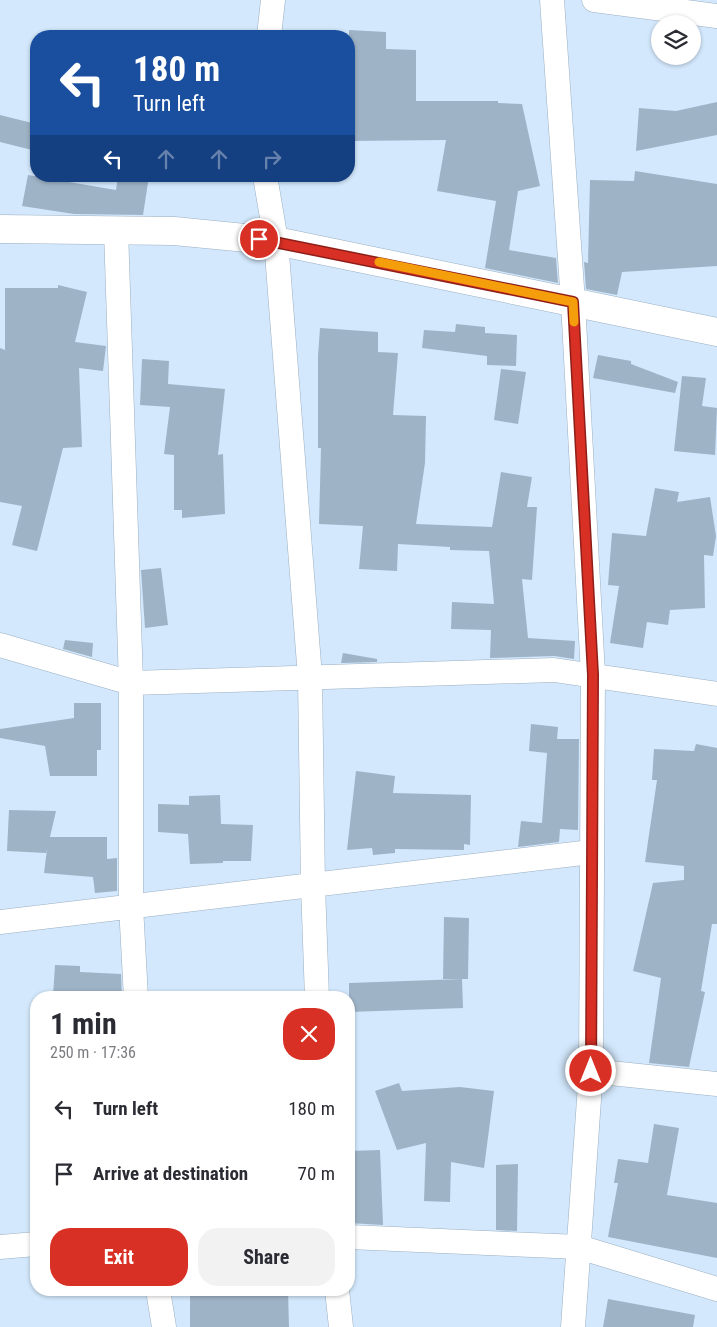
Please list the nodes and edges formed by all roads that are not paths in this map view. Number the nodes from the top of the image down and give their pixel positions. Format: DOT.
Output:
graph roads {
  1 [pos="273,0"];
  2 [pos="552,0"];
  3 [pos="594,0"];
  4 [pos="717,16"];
  5 [pos="270,30"];
  6 [pos="266,182"];
  7 [pos="0,229"];
  8 [pos="116,230"];
  9 [pos="276,241"];
  10 [pos="573,302"];
  11 [pos="717,332"];
  12 [pos="0,645"];
  13 [pos="593,675"];
  14 [pos="310,677"];
  15 [pos="131,683"];
  16 [pos="717,694"];
  17 [pos="591,852"];
  18 [pos="313,885"];
  19 [pos="131,906"];
  20 [pos="0,922"];
  21 [pos="136,991"];
  22 [pos="317,991"];
  23 [pos="591,1071"];
  24 [pos="717,1084"];
  25 [pos="355,1237"];
  26 [pos="30,1244"];
  27 [pos="0,1247"];
  28 [pos="579,1247"];
  29 [pos="717,1289"];
  30 [pos="159,1296"];
  31 [pos="339,1296"];
  32 [pos="164,1327"];
  33 [pos="342,1327"];
  34 [pos="574,1327"];
  1 -- 5 [label="street"];
  2 -- 10 [label="street"];
  3 -- 4 [label="street"];
  6 -- 9 [label="street"];
  7 -- 8 [label="street"];
  8 -- 9 [label="street"];
  8 -- 15 [label="street"];
  9 -- 10 [label="street"];
  9 -- 14 [label="street"];
  10 -- 11 [label="street"];
  10 -- 13 [label="street"];
  12 -- 15 [label="street"];
  13 -- 14 [label="street"];
  13 -- 16 [label="street"];
  13 -- 17 [label="street"];
  14 -- 15 [label="street"];
  14 -- 18 [label="street"];
  15 -- 19 [label="street"];
  17 -- 18 [label="street"];
  17 -- 23 [label="street"];
  18 -- 19 [label="street"];
  18 -- 22 [label="street"];
  19 -- 20 [label="street"];
  19 -- 21 [label="street"];
  23 -- 24 [label="street"];
  23 -- 28 [label="street"];
  25 -- 28 [label="street"];
  26 -- 27 [label="street"];
  28 -- 29 [label="street"];
  28 -- 34 [label="street"];
  30 -- 32 [label="street"];
  31 -- 33 [label="street"];
}
